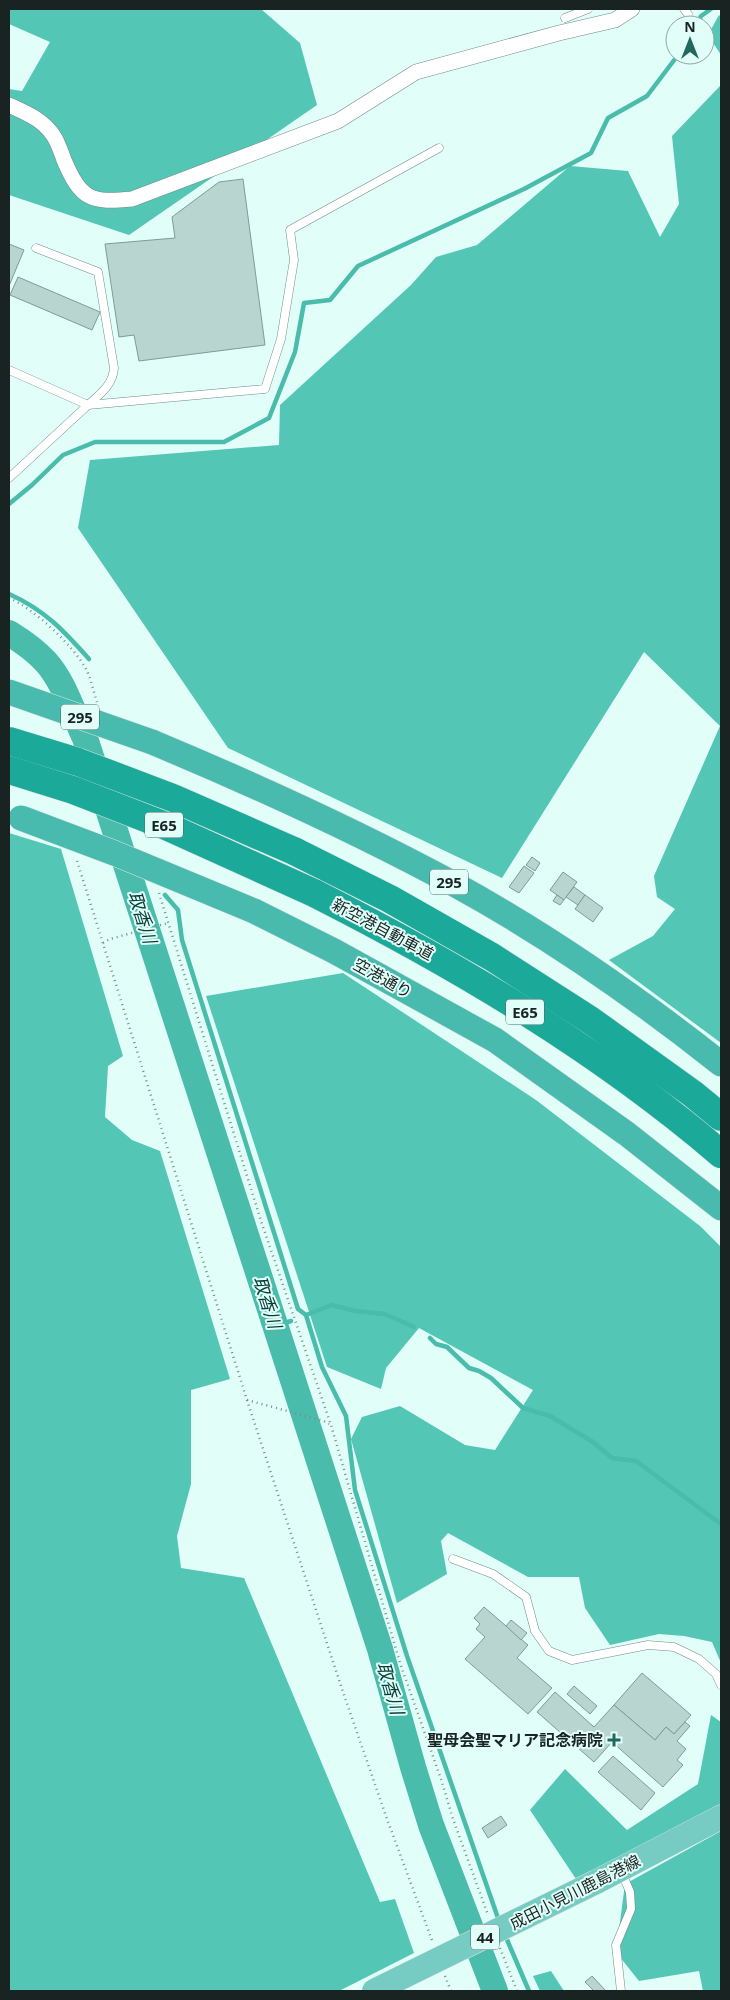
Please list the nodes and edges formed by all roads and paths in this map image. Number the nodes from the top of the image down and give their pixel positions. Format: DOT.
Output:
graph roads {
  1 [pos="588,9"];
  2 [pos="632,9"];
  3 [pos="565,18"];
  4 [pos="9,105"];
  5 [pos="439,148"];
  6 [pos="36,248"];
  7 [pos="9,370"];
  8 [pos="88,405"];
  9 [pos="9,478"];
  10 [pos="9,598"];
  11 [pos="9,692"];
  12 [pos="98,704"];
  13 [pos="9,741"];
  14 [pos="9,770"];
  15 [pos="15,817"];
  16 [pos="157,887"];
  17 [pos="168,923"];
  18 [pos="721,1064"];
  19 [pos="721,1118"];
  20 [pos="721,1154"];
  21 [pos="721,1208"];
  22 [pos="247,1400"];
  23 [pos="331,1425"];
  24 [pos="453,1559"];
  25 [pos="721,1685"];
  26 [pos="721,1817"];
  27 [pos="620,1869"];
  28 [pos="418,1904"];
  29 [pos="490,1922"];
  30 [pos="500,1948"];
  31 [pos="374,1991"];
  32 [pos="517,1991"];
  33 [pos="621,1991"];
  1 -- 3 [label="lane"];
  2 -- 4 [label="street"];
  5 -- 8 [label="lane"];
  6 -- 8 [label="lane"];
  7 -- 8 [label="lane"];
  8 -- 9 [label="lane"];
  10 -- 12 [label="path"];
  11 -- 18 [label="highway, 295, bridge"];
  13 -- 19 [label="highway, 新空港自動車道 / E65, bridge"];
  14 -- 20 [label="highway, 新空港自動車道 / E65, bridge"];
  15 -- 21 [label="highway, 空港通り, bridge"];
  16 -- 17 [label="path"];
  17 -- 22 [label="path"];
  17 -- 23 [label="path"];
  22 -- 23 [label="path"];
  22 -- 28 [label="path"];
  23 -- 29 [label="path"];
  24 -- 25 [label="lane"];
  26 -- 27 [label="main road, 成田小見川鹿島港線 / 44"];
  27 -- 31 [label="main road, 成田小見川鹿島港線 / 44, bridge"];
  27 -- 33 [label="lane"];
  30 -- 32 [label="path"];
}
